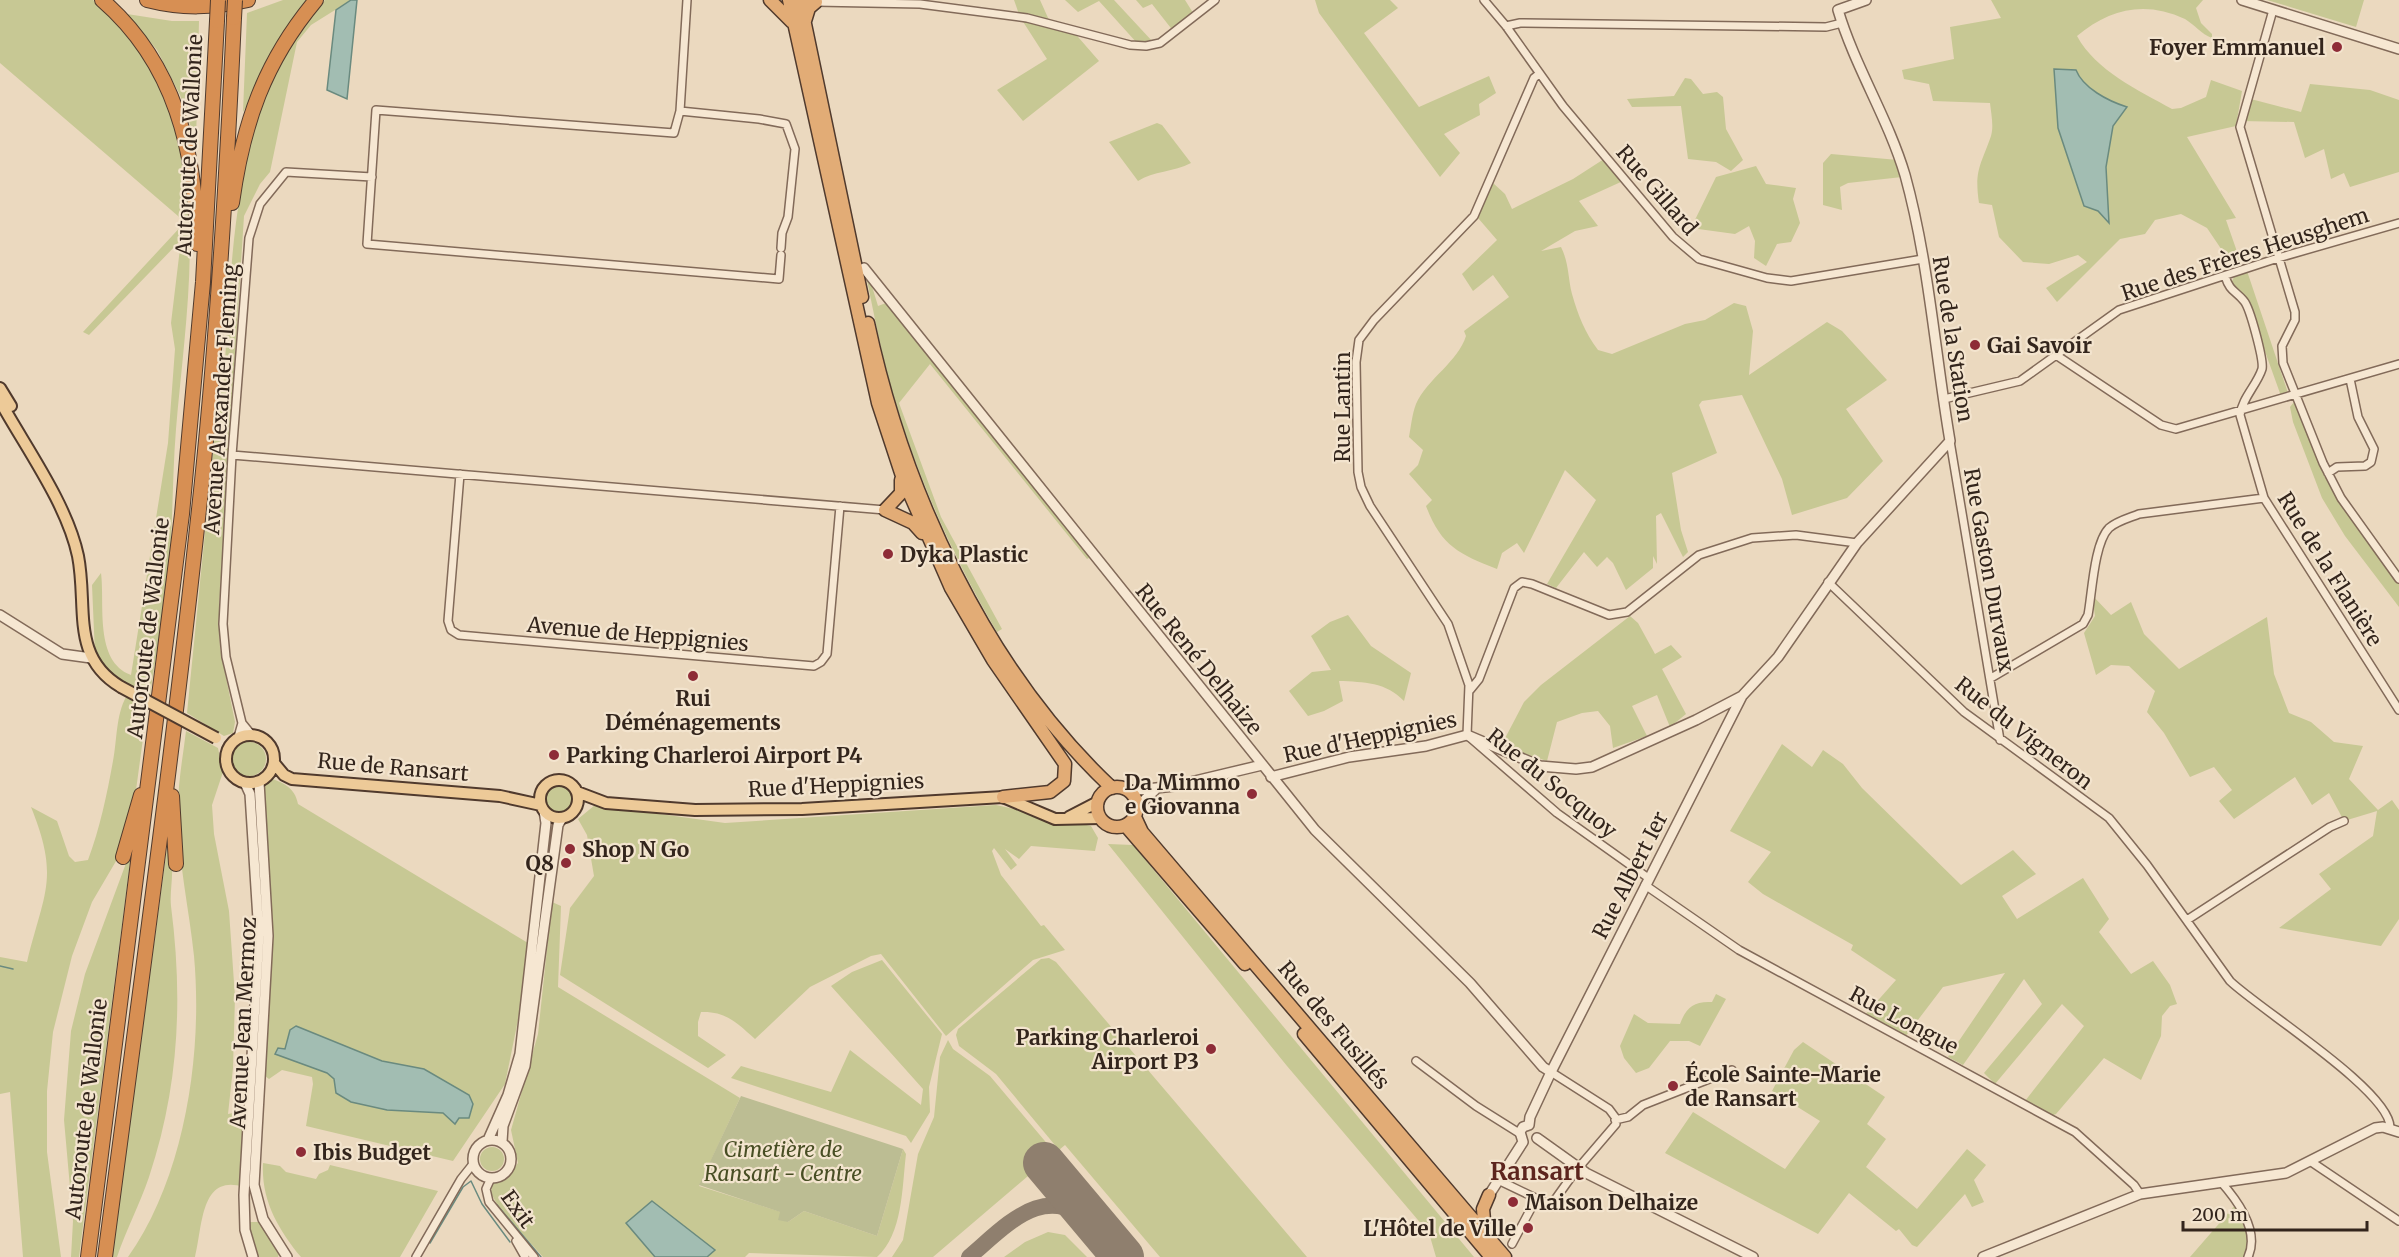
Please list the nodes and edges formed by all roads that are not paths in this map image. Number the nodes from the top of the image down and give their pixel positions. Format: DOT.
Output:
graph roads {
  1 [pos="102,0"];
  2 [pos="147,0"];
  3 [pos="218,0"];
  4 [pos="235,0"];
  5 [pos="248,0"];
  6 [pos="316,0"];
  7 [pos="687,0"];
  8 [pos="770,0"];
  9 [pos="789,0"];
  10 [pos="800,0"];
  11 [pos="1215,0"];
  12 [pos="1484,0"];
  13 [pos="1866,0"];
  14 [pos="2242,0"];
  15 [pos="814,1"];
  16 [pos="1837,5"];
  17 [pos="2273,10"];
  18 [pos="800,23"];
  19 [pos="1842,23"];
  20 [pos="1506,26"];
  21 [pos="2399,49"];
  22 [pos="1539,74"];
  23 [pos="680,111"];
  24 [pos="372,177"];
  25 [pos="2399,223"];
  26 [pos="223,224"];
  27 [pos="854,256"];
  28 [pos="2278,258"];
  29 [pos="1923,259"];
  30 [pos="864,268"];
  31 [pos="2225,276"];
  32 [pos="203,282"];
  33 [pos="2056,355"];
  34 [pos="2399,364"];
  35 [pos="2350,379"];
  36 [pos="0,387"];
  37 [pos="2295,394"];
  38 [pos="1944,399"];
  39 [pos="0,401"];
  40 [pos="2241,411"];
  41 [pos="1950,441"];
  42 [pos="232,455"];
  43 [pos="2328,473"];
  44 [pos="460,474"];
  45 [pos="902,476"];
  46 [pos="2265,498"];
  47 [pos="840,506"];
  48 [pos="885,510"];
  49 [pos="927,539"];
  50 [pos="1857,543"];
  51 [pos="2399,579"];
  52 [pos="1828,582"];
  53 [pos="0,615"];
  54 [pos="91,658"];
  55 [pos="1991,678"];
  56 [pos="1470,690"];
  57 [pos="1742,696"];
  58 [pos="2399,710"];
  59 [pos="1036,721"];
  60 [pos="242,723"];
  61 [pos="251,734"];
  62 [pos="1467,735"];
  63 [pos="236,739"];
  64 [pos="218,740"];
  65 [pos="2000,740"];
  66 [pos="171,752"];
  67 [pos="226,754"];
  68 [pos="154,756"];
  69 [pos="274,763"];
  70 [pos="1262,765"];
  71 [pos="284,775"];
  72 [pos="1271,777"];
  73 [pos="263,779"];
  74 [pos="245,783"];
  75 [pos="1157,789"];
  76 [pos="541,791"];
  77 [pos="1129,791"];
  78 [pos="578,792"];
  79 [pos="1104,795"];
  80 [pos="500,796"];
  81 [pos="1004,797"];
  82 [pos="606,803"];
  83 [pos="542,808"];
  84 [pos="575,809"];
  85 [pos="1133,816"];
  86 [pos="562,818"];
  87 [pos="1100,818"];
  88 [pos="1064,819"];
  89 [pos="2344,821"];
  90 [pos="123,857"];
  91 [pos="176,864"];
  92 [pos="1646,881"];
  93 [pos="2187,920"];
  94 [pos="1416,1061"];
  95 [pos="1732,1070"];
  96 [pos="1551,1072"];
  97 [pos="1616,1120"];
  98 [pos="1530,1125"];
  99 [pos="2395,1130"];
  100 [pos="1521,1137"];
  101 [pos="1537,1138"];
  102 [pos="488,1140"];
  103 [pos="502,1142"];
  104 [pos="2310,1161"];
  105 [pos="474,1164"];
  106 [pos="1579,1168"];
  107 [pos="491,1178"];
  108 [pos="1498,1180"];
  109 [pos="2221,1182"];
  110 [pos="2140,1194"];
  111 [pos="1489,1195"];
  112 [pos="1536,1199"];
  113 [pos="1460,1203"];
  114 [pos="501,1218"];
  115 [pos="2399,1221"];
  116 [pos="1485,1233"];
  117 [pos="1512,1244"];
  118 [pos="88,1257"];
  119 [pos="105,1257"];
  120 [pos="253,1257"];
  121 [pos="287,1257"];
  122 [pos="416,1257"];
  123 [pos="525,1257"];
  124 [pos="534,1257"];
  125 [pos="1491,1257"];
  126 [pos="1505,1257"];
  127 [pos="1753,1257"];
  128 [pos="1983,1257"];
  129 [pos="2248,1257"];
  1 -- 32 [label="highway"];
  2 -- 5 [label="highway"];
  3 -- 32 [label="highway, Autoroute de Wallonie, bridge"];
  4 -- 26 [label="highway, Autoroute de Wallonie, bridge"];
  6 -- 26 [label="highway"];
  7 -- 23 [label="street"];
  8 -- 18 [label="highway"];
  9 -- 18 [label="highway"];
  10 -- 18 [label="highway"];
  11 -- 15 [label="street"];
  12 -- 20 [label="street, Rue Gillard"];
  13 -- 16 [label="street"];
  14 -- 17 [label="street"];
  15 -- 18 [label="highway"];
  16 -- 19 [label="street, Rue de la Station"];
  17 -- 21 [label="street"];
  17 -- 28 [label="street"];
  18 -- 27 [label="highway"];
  18 -- 45 [label="highway"];
  19 -- 20 [label="street"];
  19 -- 29 [label="street, Rue de la Station"];
  20 -- 22 [label="street, Rue Gillard"];
  22 -- 29 [label="street, Rue Gillard"];
  22 -- 56 [label="street, Rue Lantin"];
  23 -- 24 [label="street"];
  23 -- 24 [label="street"];
  24 -- 42 [label="street, Avenue Alexander Fleming"];
  25 -- 28 [label="street, Rue des Frères Heusghem"];
  26 -- 66 [label="highway, Autoroute de Wallonie"];
  27 -- 30 [label="highway"];
  27 -- 79 [label="highway"];
  28 -- 31 [label="street, Rue des Frères Heusghem"];
  28 -- 37 [label="street"];
  29 -- 38 [label="street, Rue de la Station"];
  30 -- 70 [label="street, Rue René Delhaize"];
  31 -- 33 [label="street, Rue des Frères Heusghem"];
  31 -- 40 [label="street"];
  32 -- 68 [label="highway, Autoroute de Wallonie"];
  33 -- 38 [label="street, Rue des Frères Heusghem"];
  33 -- 40 [label="street"];
  34 -- 35 [label="street"];
  35 -- 37 [label="street"];
  35 -- 43 [label="street"];
  36 -- 54 [label="main road"];
  37 -- 40 [label="street"];
  37 -- 43 [label="street"];
  38 -- 41 [label="street, Rue de la Station"];
  39 -- 54 [label="main road"];
  40 -- 46 [label="street, Rue de la Flanière"];
  41 -- 50 [label="street, Rue de la Station"];
  41 -- 55 [label="street, Rue Gaston Durvaux"];
  42 -- 44 [label="street"];
  42 -- 60 [label="street, Avenue Alexander Fleming"];
  43 -- 51 [label="street"];
  44 -- 47 [label="street"];
  44 -- 47 [label="street, Avenue de Heppignies"];
  45 -- 48 [label="highway"];
  45 -- 49 [label="highway"];
  46 -- 55 [label="street"];
  46 -- 58 [label="street, Rue de la Flanière"];
  47 -- 48 [label="street"];
  48 -- 49 [label="highway"];
  49 -- 59 [label="highway"];
  50 -- 52 [label="street, Rue de la Station"];
  50 -- 56 [label="street"];
  52 -- 57 [label="street, Rue de la Station"];
  52 -- 65 [label="street, Rue du Vigneron"];
  53 -- 54 [label="street"];
  54 -- 64 [label="main road, bridge"];
  55 -- 65 [label="street, Rue Gaston Durvaux"];
  56 -- 62 [label="street, Rue Lantin"];
  57 -- 62 [label="street, Rue d'Heppignies"];
  57 -- 92 [label="street, Rue Albert Ier"];
  59 -- 79 [label="highway"];
  59 -- 81 [label="highway"];
  60 -- 61 [label="street, Avenue Alexander Fleming"];
  60 -- 63 [label="street, Avenue Alexander Fleming"];
  61 -- 63 [label="main road"];
  61 -- 69 [label="main road"];
  62 -- 72 [label="street, Rue d'Heppignies"];
  62 -- 92 [label="street, Rue du Socquoy"];
  63 -- 64 [label="main road"];
  63 -- 67 [label="main road"];
  64 -- 67 [label="main road"];
  65 -- 93 [label="street, Rue du Vigneron"];
  66 -- 91 [label="highway"];
  66 -- 119 [label="highway, Autoroute de Wallonie"];
  67 -- 74 [label="main road"];
  68 -- 90 [label="highway"];
  68 -- 118 [label="highway, Autoroute de Wallonie"];
  69 -- 71 [label="main road"];
  69 -- 73 [label="main road"];
  70 -- 72 [label="street, Rue René Delhaize"];
  70 -- 75 [label="street, Rue d'Heppignies"];
  71 -- 73 [label="main road, Rue de Ransart"];
  71 -- 80 [label="main road, Rue de Ransart"];
  72 -- 96 [label="street, Rue René Delhaize"];
  73 -- 74 [label="main road"];
  73 -- 121 [label="street, Avenue Jean Mermoz"];
  74 -- 120 [label="street, Avenue Jean Mermoz"];
  75 -- 77 [label="street, Rue d'Heppignies"];
  75 -- 85 [label="street, Rue d'Heppignies"];
  76 -- 78 [label="main road"];
  76 -- 80 [label="main road, Rue de Ransart"];
  76 -- 83 [label="main road"];
  77 -- 79 [label="highway"];
  77 -- 85 [label="highway"];
  78 -- 82 [label="main road, Rue d'Heppignies"];
  78 -- 84 [label="main road"];
  79 -- 87 [label="highway"];
  79 -- 88 [label="main road"];
  80 -- 83 [label="main road, Rue de Ransart"];
  81 -- 82 [label="main road, Rue d'Heppignies"];
  81 -- 88 [label="main road, Rue d'Heppignies"];
  82 -- 84 [label="main road, Rue d'Heppignies"];
  83 -- 86 [label="main road"];
  83 -- 102 [label="street"];
  84 -- 86 [label="main road"];
  85 -- 87 [label="highway"];
  85 -- 113 [label="highway, Rue des Fusillés"];
  85 -- 125 [label="highway, Rue des Fusillés"];
  86 -- 103 [label="street"];
  87 -- 88 [label="main road, Rue d'Heppignies"];
  89 -- 93 [label="street"];
  92 -- 96 [label="street, Rue Albert Ier"];
  92 -- 110 [label="street, Rue Longue"];
  93 -- 99 [label="street, Rue du Vigneron"];
  94 -- 100 [label="street"];
  95 -- 97 [label="street"];
  96 -- 97 [label="street"];
  96 -- 98 [label="street, Rue Albert Ier"];
  97 -- 106 [label="street"];
  98 -- 100 [label="street"];
  98 -- 101 [label="street"];
  99 -- 104 [label="street"];
  100 -- 101 [label="street"];
  100 -- 108 [label="street"];
  101 -- 106 [label="street"];
  102 -- 103 [label="street"];
  102 -- 105 [label="street"];
  103 -- 107 [label="street"];
  104 -- 109 [label="street"];
  104 -- 115 [label="street"];
  105 -- 107 [label="street"];
  105 -- 122 [label="street"];
  106 -- 112 [label="street"];
  106 -- 127 [label="street"];
  107 -- 114 [label="street, Exit"];
  108 -- 111 [label="street"];
  108 -- 112 [label="street"];
  109 -- 110 [label="street"];
  109 -- 129 [label="street"];
  110 -- 128 [label="street"];
  111 -- 113 [label="highway"];
  111 -- 116 [label="highway"];
  112 -- 117 [label="street"];
  113 -- 116 [label="highway, Rue des Fusillés"];
  114 -- 123 [label="street"];
  114 -- 124 [label="street, Exit"];
  116 -- 126 [label="highway, Rue des Fusillés"];
}
